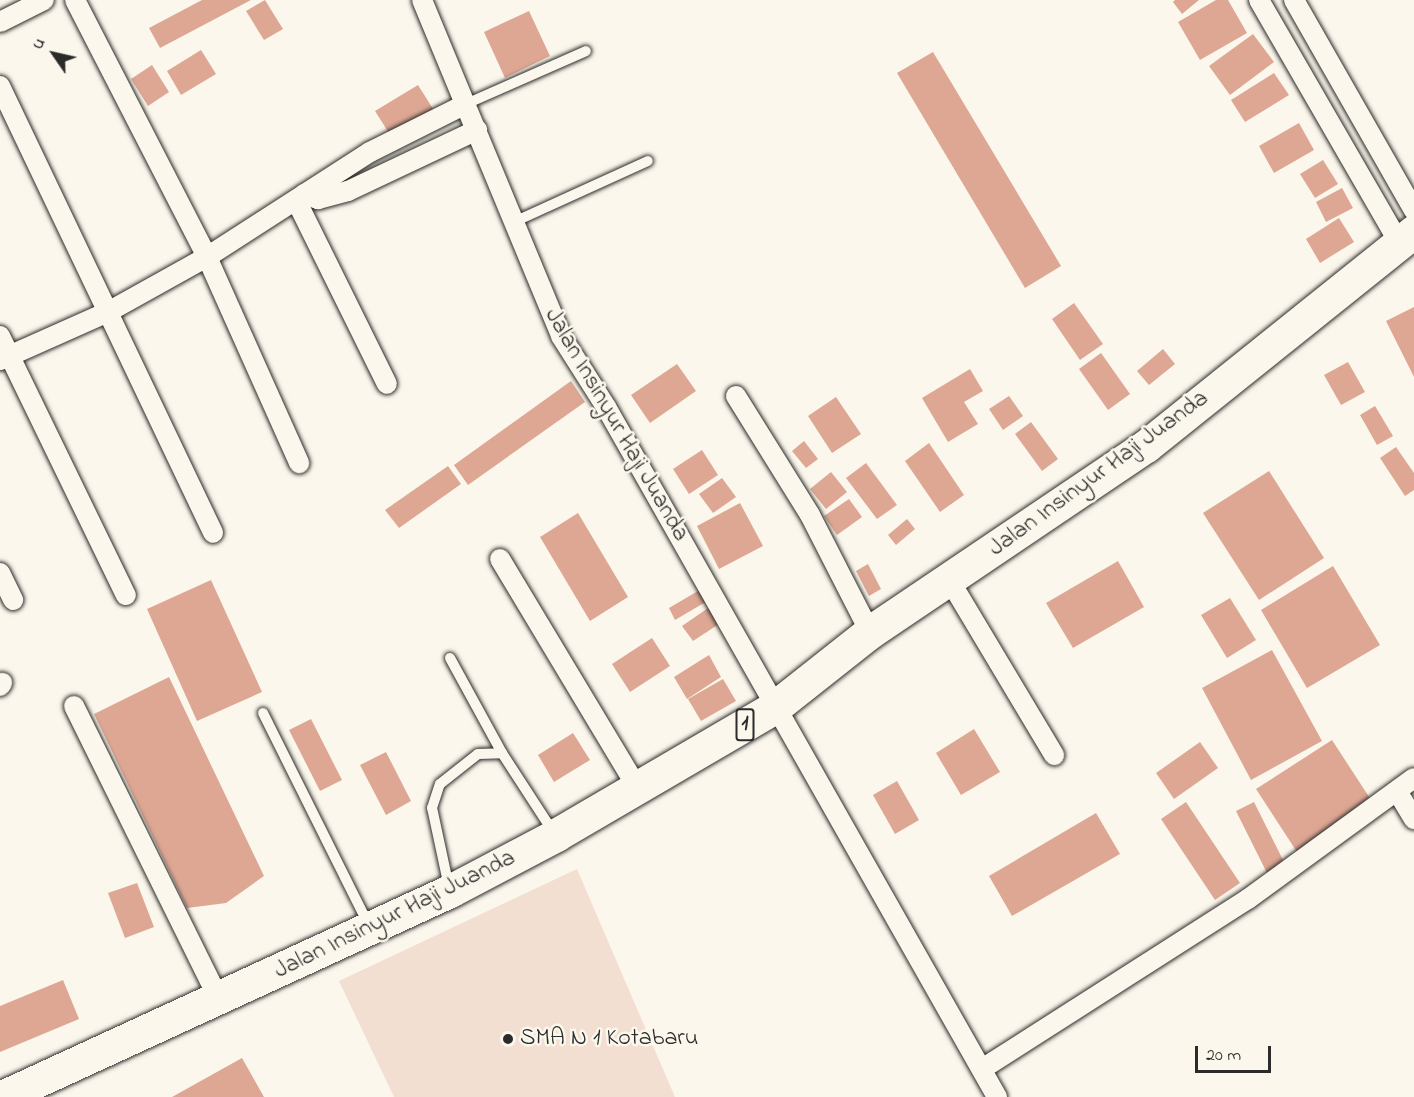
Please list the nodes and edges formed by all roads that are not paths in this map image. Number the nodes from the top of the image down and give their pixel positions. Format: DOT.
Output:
graph roads {
  1 [pos="44,0"];
  2 [pos="75,0"];
  3 [pos="422,0"];
  4 [pos="1259,0"];
  5 [pos="1294,0"];
  6 [pos="0,22"];
  7 [pos="586,51"];
  8 [pos="0,86"];
  9 [pos="466,104"];
  10 [pos="477,130"];
  11 [pos="648,161"];
  12 [pos="300,197"];
  13 [pos="1414,210"];
  14 [pos="514,222"];
  15 [pos="1407,237"];
  16 [pos="207,257"];
  17 [pos="108,312"];
  18 [pos="0,336"];
  19 [pos="5,358"];
  20 [pos="387,384"];
  21 [pos="736,396"];
  22 [pos="299,463"];
  23 [pos="213,533"];
  24 [pos="500,559"];
  25 [pos="0,573"];
  26 [pos="950,581"];
  27 [pos="126,595"];
  28 [pos="13,600"];
  29 [pos="870,632"];
  30 [pos="450,658"];
  31 [pos="74,706"];
  32 [pos="775,707"];
  33 [pos="263,713"];
  34 [pos="502,753"];
  35 [pos="1054,755"];
  36 [pos="1414,778"];
  37 [pos="638,789"];
  38 [pos="1397,791"];
  39 [pos="1414,819"];
  40 [pos="556,836"];
  41 [pos="450,891"];
  42 [pos="371,929"];
  43 [pos="219,1000"];
  44 [pos="982,1069"];
  45 [pos="2,1097"];
  46 [pos="997,1097"];
  1 -- 6 [label="street"];
  2 -- 16 [label="street"];
  3 -- 9 [label="street, Jalan Insinyur Haji Juanda"];
  4 -- 15 [label="street"];
  5 -- 13 [label="street"];
  7 -- 9 [label="lane"];
  8 -- 17 [label="street"];
  9 -- 10 [label="street, Jalan Insinyur Haji Juanda"];
  9 -- 12 [label="street"];
  10 -- 12 [label="street"];
  10 -- 14 [label="street, Jalan Insinyur Haji Juanda"];
  11 -- 14 [label="lane"];
  12 -- 16 [label="street"];
  12 -- 20 [label="street"];
  14 -- 32 [label="street, Jalan Insinyur Haji Juanda"];
  15 -- 26 [label="highway, Jalan Insinyur Haji Juanda / 1"];
  16 -- 17 [label="street"];
  16 -- 22 [label="street"];
  17 -- 19 [label="street"];
  17 -- 23 [label="street"];
  18 -- 19 [label="street"];
  19 -- 27 [label="street"];
  21 -- 29 [label="street"];
  24 -- 37 [label="street"];
  25 -- 28 [label="street"];
  26 -- 29 [label="highway, Jalan Insinyur Haji Juanda / 1"];
  26 -- 35 [label="street"];
  29 -- 32 [label="highway, Jalan Insinyur Haji Juanda / 1"];
  30 -- 34 [label="lane"];
  31 -- 43 [label="street"];
  32 -- 37 [label="highway, Jalan Insinyur Haji Juanda / 1"];
  32 -- 44 [label="street"];
  33 -- 42 [label="lane"];
  34 -- 40 [label="lane"];
  34 -- 41 [label="lane"];
  36 -- 38 [label="street"];
  37 -- 40 [label="highway, Jalan Insinyur Haji Juanda / 1"];
  38 -- 39 [label="street"];
  38 -- 44 [label="street"];
  40 -- 41 [label="highway, Jalan Insinyur Haji Juanda / 1"];
  41 -- 42 [label="highway, Jalan Insinyur Haji Juanda / 1"];
  42 -- 43 [label="highway, Jalan Insinyur Haji Juanda / 1"];
  43 -- 45 [label="highway, Jalan Insinyur Haji Juanda / 1"];
  44 -- 46 [label="street"];
}
